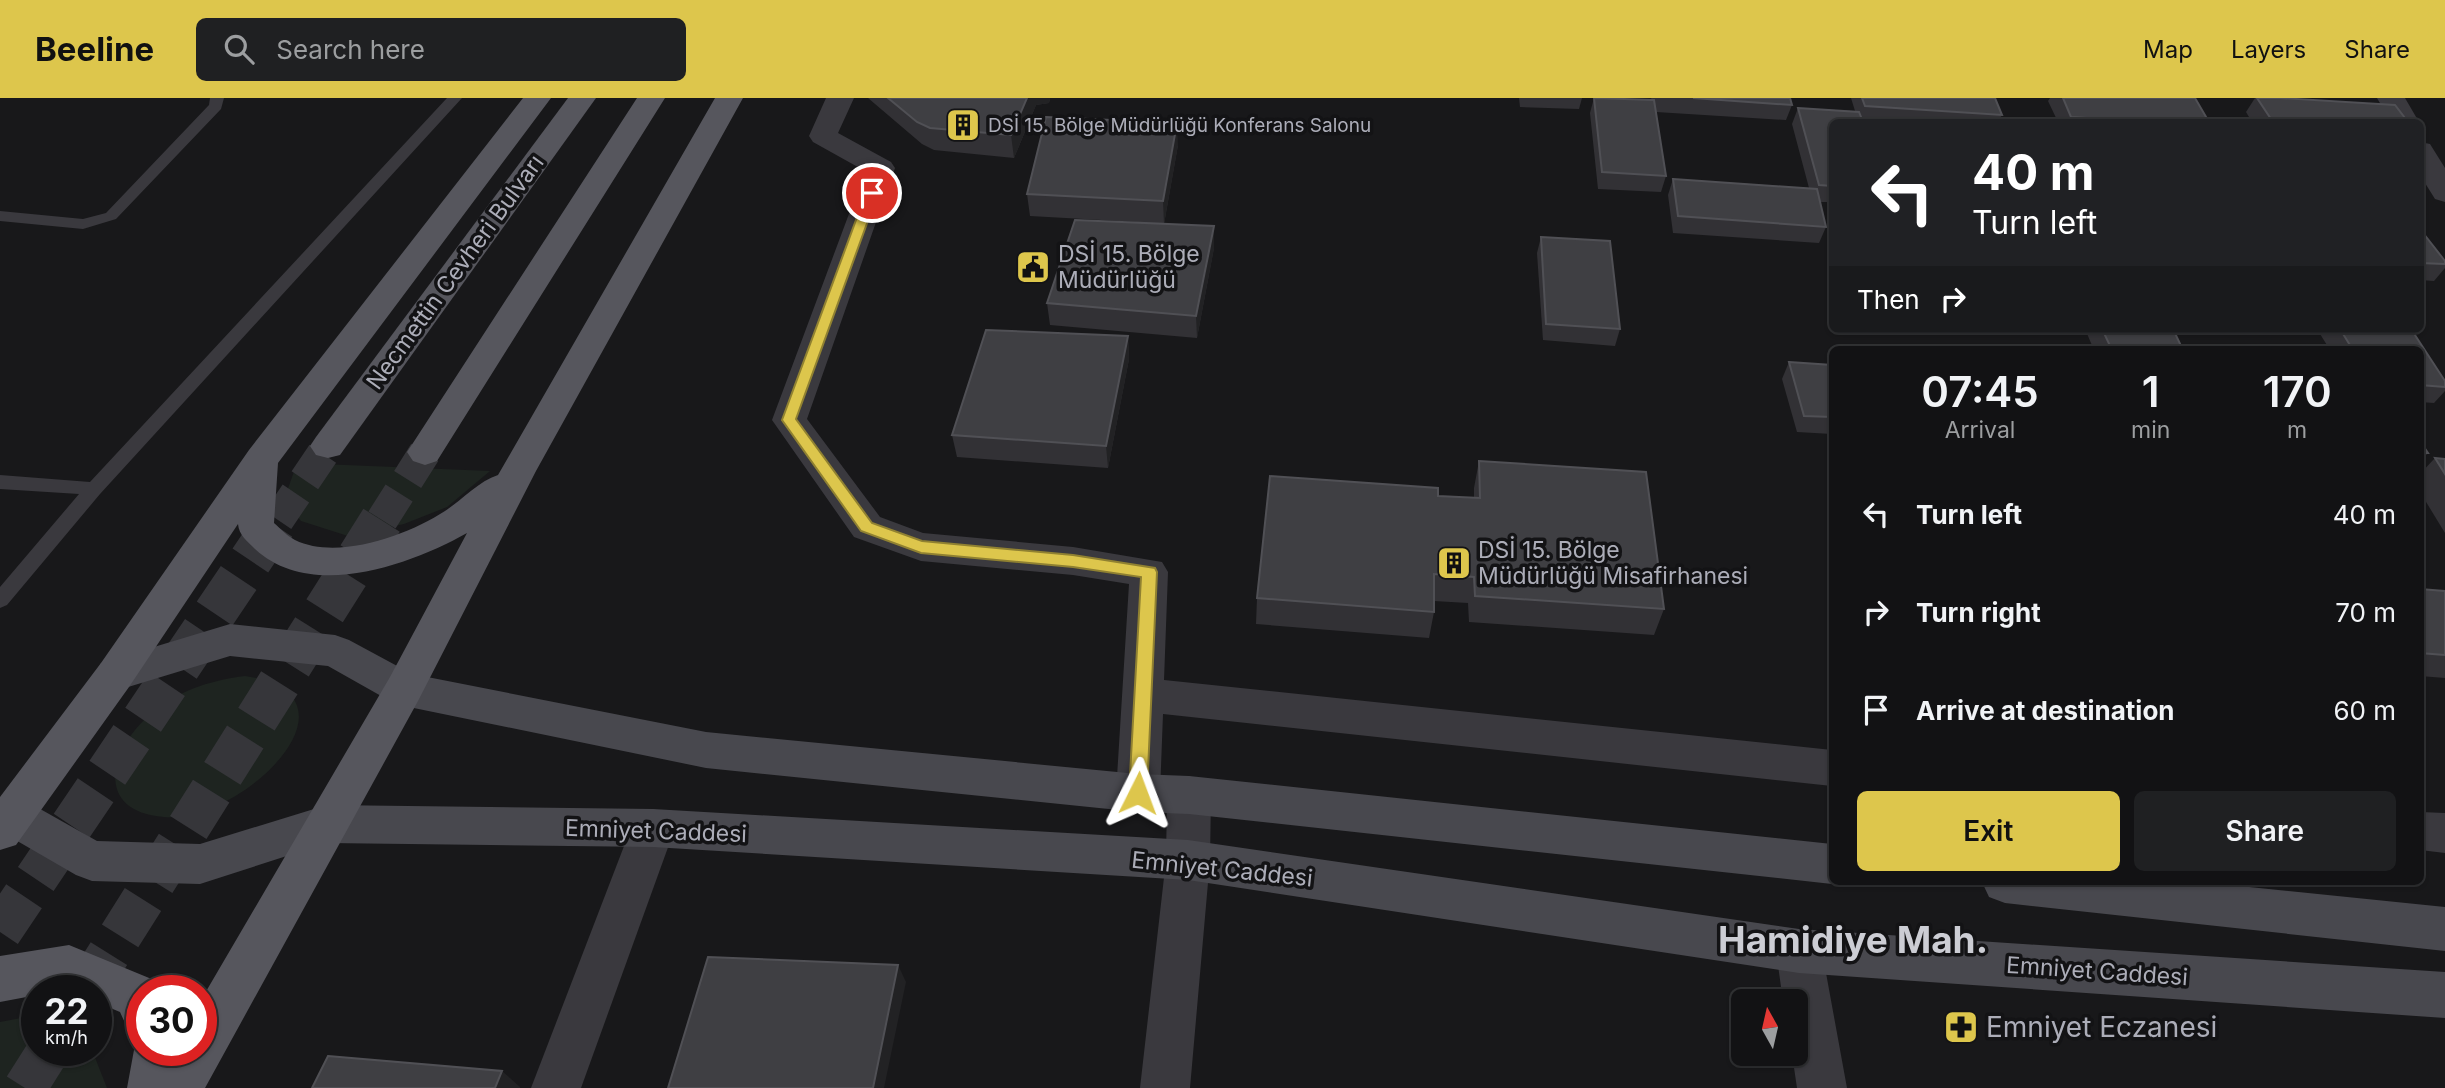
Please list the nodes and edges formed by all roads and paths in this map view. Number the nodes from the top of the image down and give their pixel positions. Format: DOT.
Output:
graph roads {
  1 [pos="217,98"];
  2 [pos="454,98"];
  3 [pos="537,98"];
  4 [pos="582,98"];
  5 [pos="652,98"];
  6 [pos="729,98"];
  7 [pos="840,98"];
  8 [pos="2391,98"];
  9 [pos="2403,119"];
  10 [pos="2424,157"];
  11 [pos="2445,194"];
  12 [pos="0,216"];
  13 [pos="328,446"];
  14 [pos="425,452"];
  15 [pos="262,459"];
  16 [pos="518,471"];
  17 [pos="0,482"];
  18 [pos="93,489"];
  19 [pos="0,600"];
  20 [pos="115,675"];
  21 [pos="404,689"];
  22 [pos="1143,695"];
  23 [pos="1829,768"];
  24 [pos="1138,793"];
  25 [pos="1189,795"];
  26 [pos="6,823"];
  27 [pos="327,824"];
  28 [pos="653,828"];
  29 [pos="2424,831"];
  30 [pos="2445,833"];
  31 [pos="1188,860"];
  32 [pos="1829,864"];
  33 [pos="2033,885"];
  34 [pos="2445,929"];
  35 [pos="1799,951"];
  36 [pos="0,979"];
  37 [pos="126,991"];
  38 [pos="2445,995"];
  39 [pos="217,1018"];
  40 [pos="155,1066"];
  41 [pos="190,1066"];
  42 [pos="152,1088"];
  43 [pos="178,1088"];
  44 [pos="556,1088"];
  45 [pos="1165,1088"];
  46 [pos="1822,1088"];
  1 -- 12 [label="lane"];
  2 -- 18 [label="lane"];
  3 -- 15 [label="main road"];
  4 -- 13 [label="main road, Necmettin Cevheri Bulvarı"];
  5 -- 14 [label="main road"];
  6 -- 16 [label="main road"];
  7 -- 22 [label="street"];
  8 -- 9 [label="street"];
  10 -- 11 [label="street"];
  15 -- 16 [label="main road"];
  15 -- 20 [label="main road"];
  16 -- 21 [label="main road"];
  17 -- 18 [label="lane"];
  18 -- 19 [label="lane"];
  20 -- 21 [label="main road"];
  20 -- 26 [label="main road"];
  21 -- 24 [label="main road"];
  21 -- 27 [label="main road"];
  22 -- 23 [label="street"];
  22 -- 24 [label="street"];
  24 -- 25 [label="main road"];
  25 -- 31 [label="street"];
  25 -- 32 [label="main road"];
  26 -- 27 [label="main road, Emniyet Caddesi"];
  27 -- 28 [label="main road, Emniyet Caddesi"];
  27 -- 39 [label="main road"];
  28 -- 31 [label="main road, Emniyet Caddesi"];
  28 -- 44 [label="street"];
  29 -- 30 [label="street"];
  31 -- 35 [label="main road, Emniyet Caddesi"];
  31 -- 45 [label="street"];
  33 -- 34 [label="main road"];
  35 -- 38 [label="main road, Emniyet Caddesi"];
  35 -- 46 [label="street"];
  36 -- 37 [label="main road"];
  40 -- 42 [label="main road"];
  41 -- 43 [label="main road"];
}
